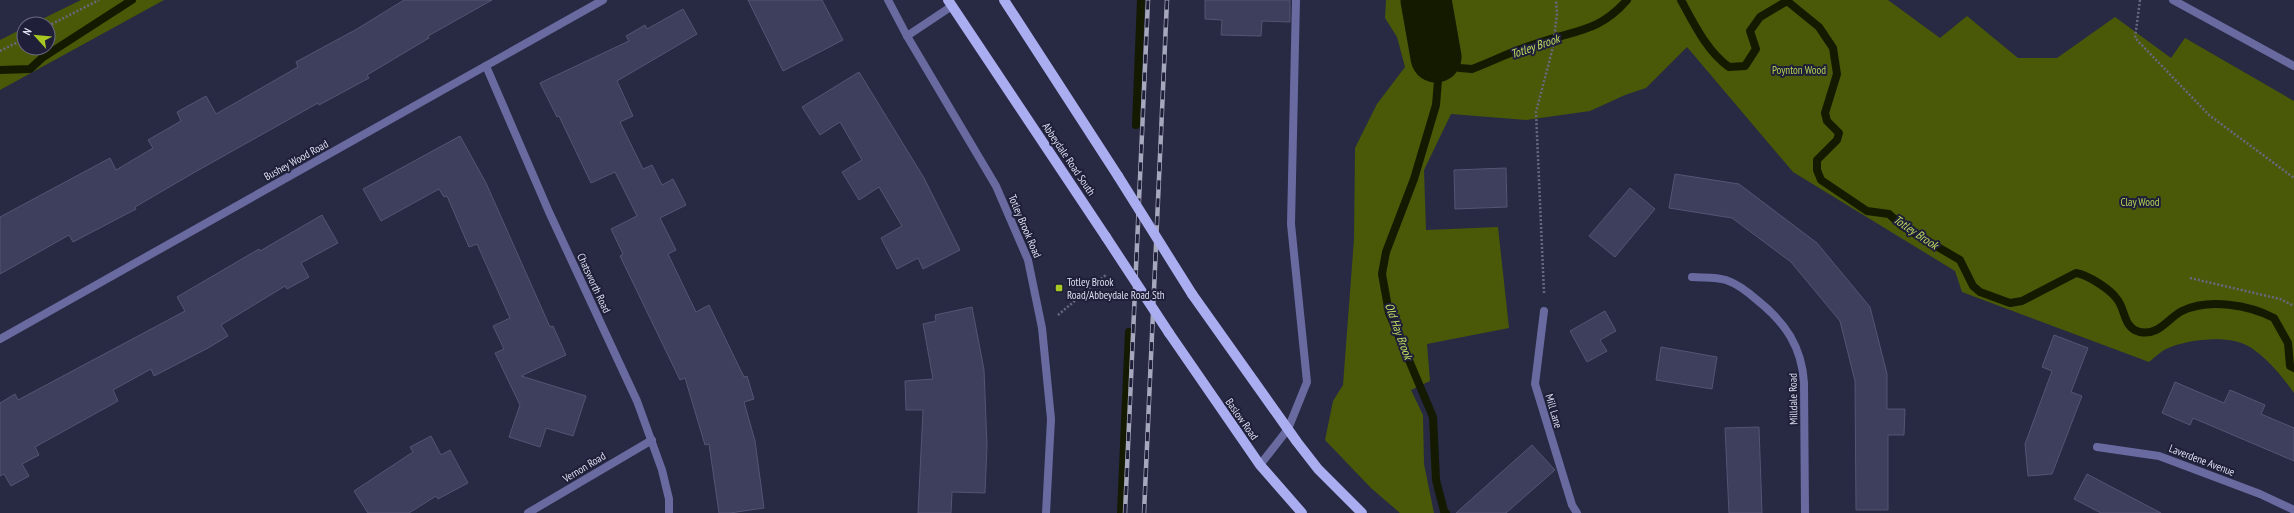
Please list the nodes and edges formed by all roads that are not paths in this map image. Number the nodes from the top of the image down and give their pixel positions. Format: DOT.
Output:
graph roads {
  1 [pos="603,0"];
  2 [pos="888,0"];
  3 [pos="1004,0"];
  4 [pos="1296,0"];
  5 [pos="2173,0"];
  6 [pos="950,3"];
  7 [pos="906,36"];
  8 [pos="486,66"];
  9 [pos="2294,66"];
  10 [pos="1692,277"];
  11 [pos="1544,311"];
  12 [pos="1169,333"];
  13 [pos="0,339"];
  14 [pos="1288,429"];
  15 [pos="652,440"];
  16 [pos="2096,447"];
  17 [pos="1260,465"];
  18 [pos="2294,510"];
  19 [pos="528,513"];
  20 [pos="669,513"];
  21 [pos="1046,513"];
  22 [pos="1302,513"];
  23 [pos="1362,513"];
  24 [pos="1577,513"];
  25 [pos="1805,513"];
  1 -- 8 [label="street, Bushey Wood Road"];
  2 -- 7 [label="street, Totley Brook Road"];
  3 -- 14 [label="main road, bridge"];
  4 -- 14 [label="street"];
  5 -- 9 [label="street"];
  6 -- 7 [label="street"];
  6 -- 12 [label="main road, Abbeydale Road South, bridge"];
  7 -- 21 [label="street, Totley Brook Road"];
  8 -- 13 [label="street, Bushey Wood Road"];
  8 -- 15 [label="street, Chatsworth Road"];
  10 -- 25 [label="street, Milldale Road"];
  11 -- 24 [label="street, Mill Lane"];
  12 -- 17 [label="main road, Baslow Road"];
  14 -- 17 [label="street"];
  14 -- 23 [label="main road"];
  15 -- 19 [label="street, Vernon Road"];
  15 -- 20 [label="street, Chatsworth Road"];
  16 -- 18 [label="street, Laverdene Avenue"];
  17 -- 22 [label="main road, Baslow Road"];
}
